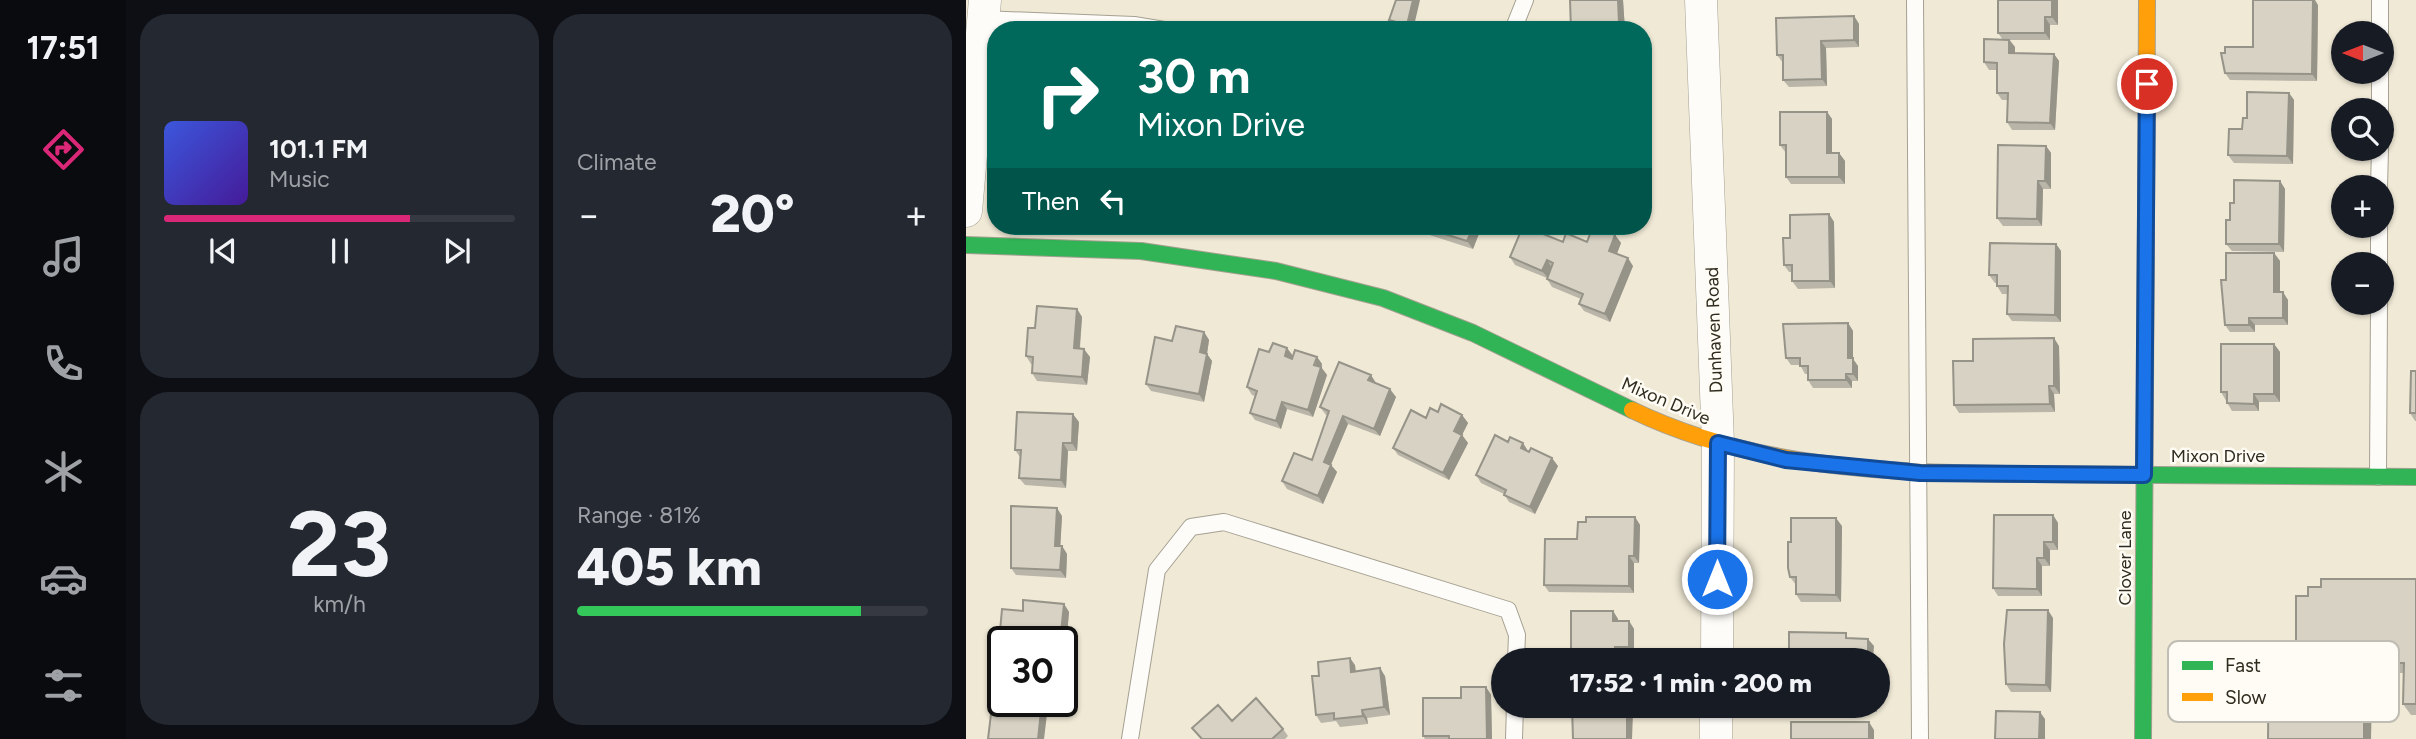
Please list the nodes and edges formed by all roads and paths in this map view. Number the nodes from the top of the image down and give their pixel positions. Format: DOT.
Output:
graph roads {
  1 [pos="1525,0"];
  2 [pos="1701,0"];
  3 [pos="1915,0"];
  4 [pos="2147,0"];
  5 [pos="2380,0"];
  6 [pos="980,10"];
  7 [pos="1093,21"];
  8 [pos="1517,21"];
  9 [pos="2380,21"];
  10 [pos="966,211"];
  11 [pos="966,245"];
  12 [pos="2379,315"];
  13 [pos="1718,443"];
  14 [pos="1920,473"];
  15 [pos="2144,475"];
  16 [pos="2378,477"];
  17 [pos="2416,477"];
  18 [pos="1516,648"];
  19 [pos="1717,648"];
  20 [pos="1515,718"];
  21 [pos="1716,718"];
  22 [pos="1130,739"];
  23 [pos="1514,739"];
  24 [pos="1716,739"];
  25 [pos="1920,739"];
  26 [pos="2143,739"];
  1 -- 8 [label="lane"];
  2 -- 13 [label="street, Dunhaven Road"];
  3 -- 14 [label="lane"];
  4 -- 15 [label="street, Clover Lane"];
  5 -- 9 [label="lane"];
  6 -- 7 [label="lane"];
  6 -- 10 [label="street"];
  11 -- 13 [label="street, Mixon Drive"];
  12 -- 16 [label="lane"];
  13 -- 14 [label="street, Mixon Drive"];
  13 -- 19 [label="street, Dunhaven Road"];
  14 -- 15 [label="street, Mixon Drive"];
  14 -- 25 [label="lane"];
  15 -- 16 [label="street, Mixon Drive"];
  15 -- 26 [label="street, Clover Lane"];
  16 -- 17 [label="street, Mixon Drive"];
  18 -- 22 [label="lane"];
  20 -- 23 [label="lane"];
  21 -- 24 [label="street"];
}
